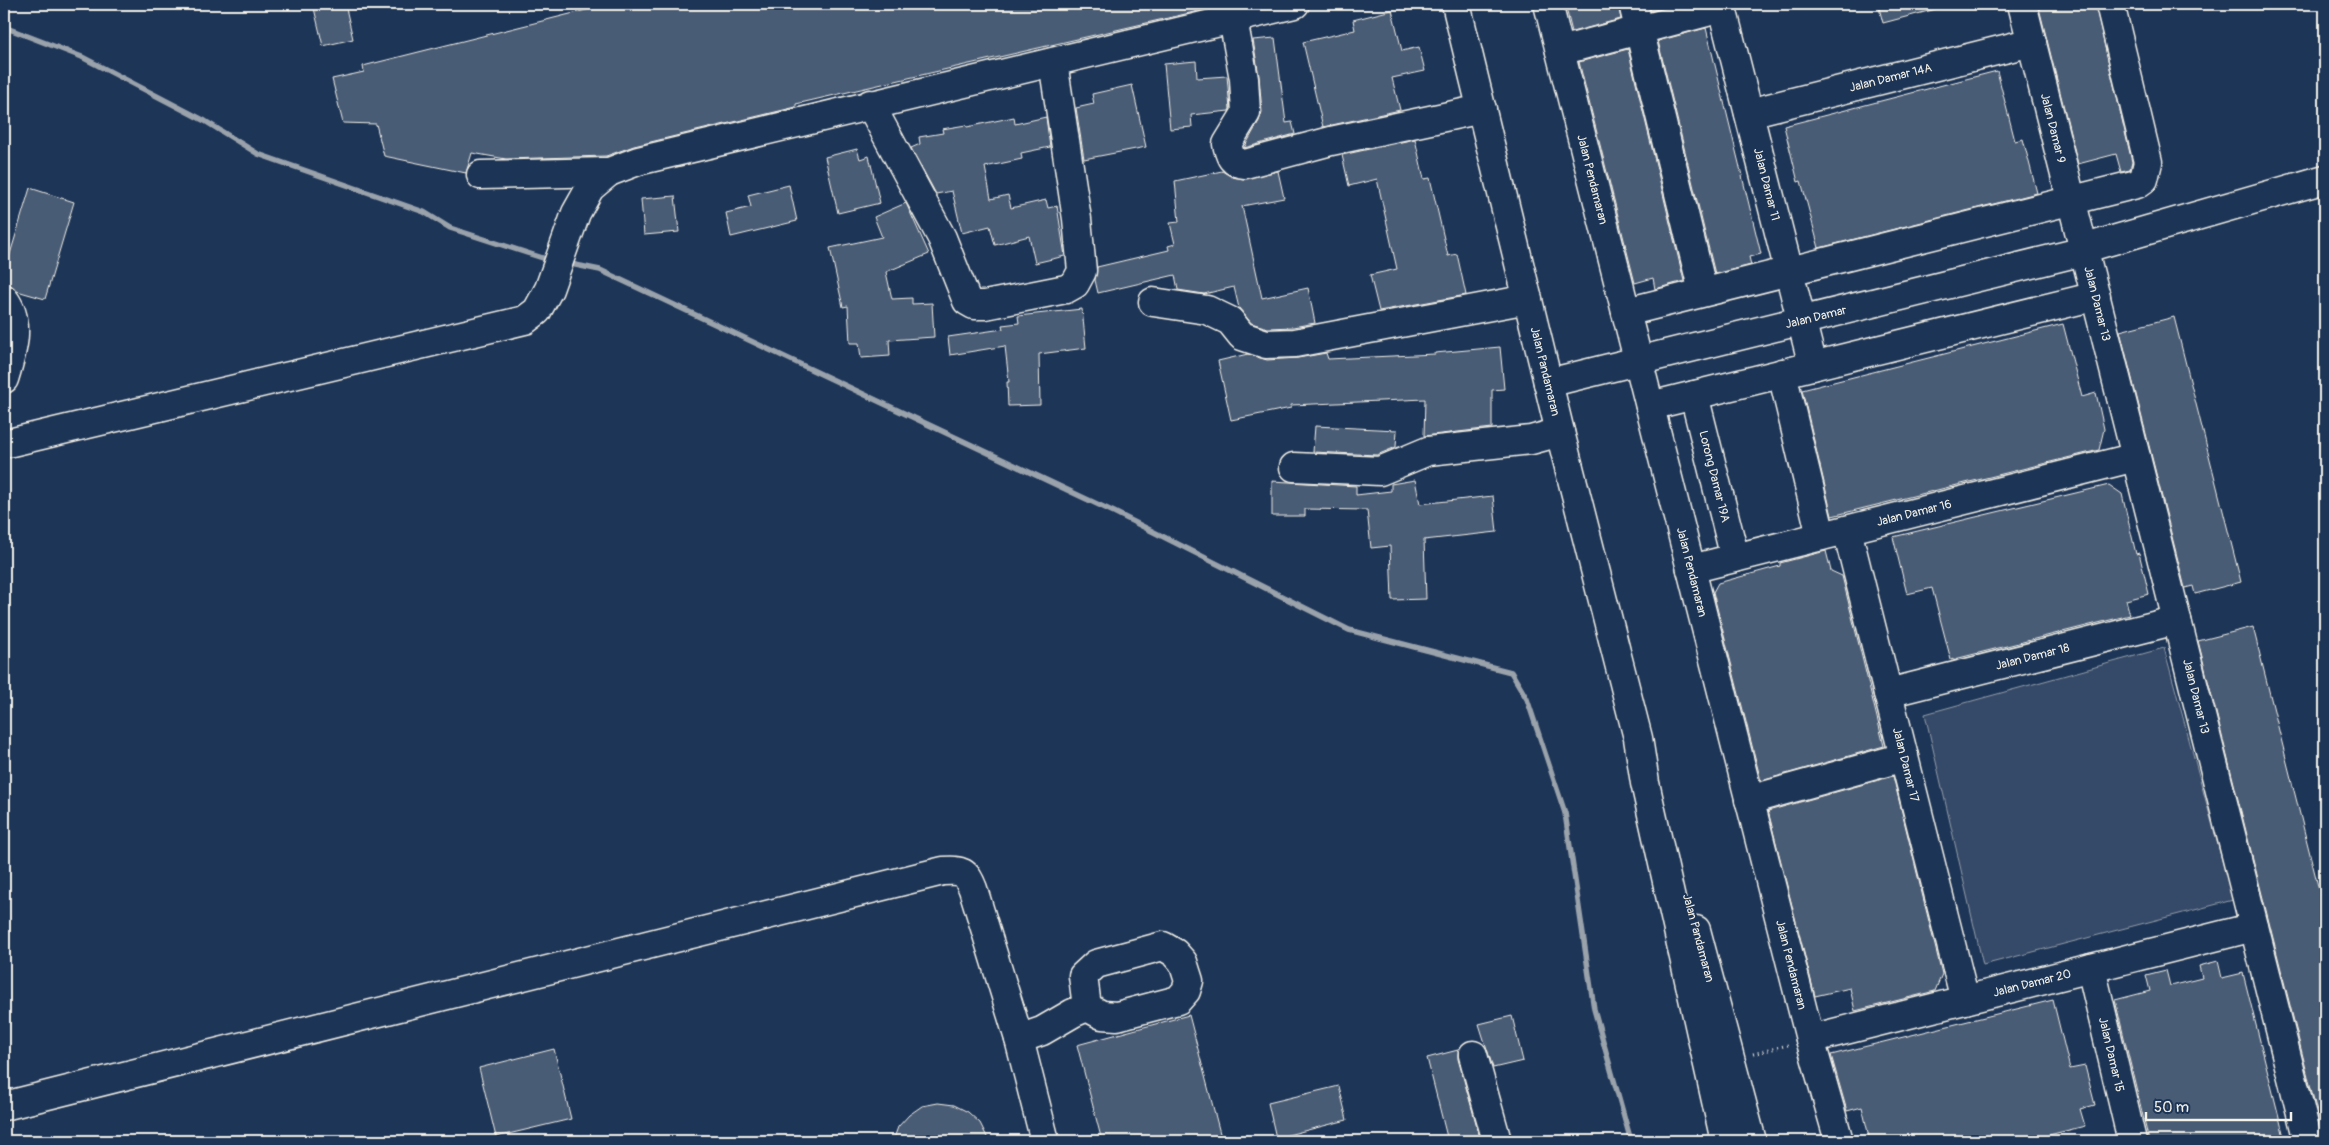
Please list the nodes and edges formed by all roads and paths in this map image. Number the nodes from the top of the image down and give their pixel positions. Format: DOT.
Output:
graph roads {
  1 [pos="1295,4"];
  2 [pos="1456,4"];
  3 [pos="1548,4"];
  4 [pos="1633,4"];
  5 [pos="2022,4"];
  6 [pos="2110,4"];
  7 [pos="1722,6"];
  8 [pos="1233,19"];
  9 [pos="1639,30"];
  10 [pos="2032,42"];
  11 [pos="1560,51"];
  12 [pos="1053,62"];
  13 [pos="870,104"];
  14 [pos="1482,108"];
  15 [pos="1749,113"];
  16 [pos="609,172"];
  17 [pos="481,175"];
  18 [pos="2325,178"];
  19 [pos="2071,200"];
  20 [pos="2084,251"];
  21 [pos="1789,271"];
  22 [pos="1703,292"];
  23 [pos="2096,296"];
  24 [pos="4,299"];
  25 [pos="1528,299"];
  26 [pos="1152,302"];
  27 [pos="1626,312"];
  28 [pos="1802,320"];
  29 [pos="1638,361"];
  30 [pos="1813,366"];
  31 [pos="1782,374"];
  32 [pos="4,379"];
  33 [pos="1548,383"];
  34 [pos="1694,396"];
  35 [pos="1650,406"];
  36 [pos="1560,432"];
  37 [pos="4,444"];
  38 [pos="2136,457"];
  39 [pos="1294,467"];
  40 [pos="1847,530"];
  41 [pos="1821,536"];
  42 [pos="1735,558"];
  43 [pos="1691,569"];
  44 [pos="2177,620"];
  45 [pos="1888,692"];
  46 [pos="1638,738"];
  47 [pos="1904,757"];
  48 [pos="1749,800"];
  49 [pos="2254,927"];
  50 [pos="2091,968"];
  51 [pos="1966,1000"];
  52 [pos="1087,1007"];
  53 [pos="1019,1039"];
  54 [pos="1810,1039"];
  55 [pos="1473,1055"];
  56 [pos="1730,1060"];
  57 [pos="4,1106"];
  58 [pos="2125,1140"];
  59 [pos="1045,1141"];
  60 [pos="1496,1141"];
  61 [pos="1725,1141"];
  62 [pos="1752,1141"];
  63 [pos="1839,1141"];
  64 [pos="2308,1141"];
  1 -- 8 [label="street"];
  2 -- 14 [label="street, Jalan Pandamaran"];
  3 -- 11 [label="street, Jalan Pendamaran"];
  4 -- 9 [label="street"];
  5 -- 10 [label="street, Jalan Damar 9"];
  6 -- 19 [label="street"];
  7 -- 9 [label="street"];
  7 -- 15 [label="street, Jalan Damar 11"];
  8 -- 12 [label="street"];
  8 -- 14 [label="street"];
  9 -- 11 [label="street"];
  9 -- 22 [label="street"];
  10 -- 15 [label="street, Jalan Damar 14A"];
  10 -- 19 [label="street, Jalan Damar 9"];
  11 -- 27 [label="street, Jalan Pendamaran"];
  12 -- 13 [label="street"];
  12 -- 13 [label="street"];
  13 -- 16 [label="street"];
  14 -- 25 [label="street, Jalan Pandamaran"];
  15 -- 21 [label="street, Jalan Damar 11"];
  16 -- 17 [label="street"];
  16 -- 37 [label="street"];
  18 -- 20 [label="street, Jalan Damar"];
  19 -- 20 [label="street, Jalan Damar 9"];
  19 -- 21 [label="street"];
  20 -- 23 [label="street, Jalan Damar 13"];
  20 -- 28 [label="street, Jalan Damar"];
  21 -- 22 [label="street"];
  21 -- 28 [label="street, Jalan Damar 11"];
  22 -- 27 [label="street"];
  23 -- 30 [label="street"];
  23 -- 38 [label="street, Jalan Damar 13"];
  24 -- 32 [label="street"];
  25 -- 26 [label="street"];
  25 -- 33 [label="street, Jalan Pandamaran"];
  27 -- 29 [label="street, Jalan Pendamaran"];
  28 -- 29 [label="street, Jalan Damar"];
  28 -- 30 [label="street, Jalan Damar 11"];
  29 -- 33 [label="street, Jalan Damar"];
  29 -- 35 [label="street, Jalan Pendamaran"];
  30 -- 31 [label="street"];
  31 -- 34 [label="street"];
  31 -- 41 [label="street"];
  33 -- 36 [label="street, Jalan Pandamaran"];
  34 -- 35 [label="street"];
  34 -- 42 [label="street, Lorong Damar 19A"];
  35 -- 43 [label="street, Jalan Pendamaran"];
  36 -- 39 [label="street"];
  36 -- 46 [label="street, Jalan Pandamaran"];
  38 -- 40 [label="street, Jalan Damar 16"];
  38 -- 44 [label="street, Jalan Damar 13"];
  40 -- 41 [label="street, Jalan Damar 16"];
  40 -- 45 [label="street, Jalan Damar 17"];
  41 -- 42 [label="street, Jalan Damar 16"];
  42 -- 43 [label="street, Jalan Damar 16"];
  43 -- 48 [label="street, Jalan Pendamaran"];
  44 -- 45 [label="street, Jalan Damar 18"];
  44 -- 49 [label="street, Jalan Damar 13"];
  45 -- 47 [label="street, Jalan Damar 17"];
  46 -- 56 [label="street, Jalan Pandamaran"];
  46 -- 61 [label="street, Jalan Pandamaran"];
  47 -- 48 [label="street"];
  47 -- 51 [label="street, Jalan Damar 17"];
  48 -- 54 [label="street, Jalan Pendamaran"];
  49 -- 50 [label="street, Jalan Damar 20"];
  49 -- 64 [label="street, Jalan Damar 13"];
  50 -- 51 [label="street, Jalan Damar 20"];
  50 -- 58 [label="street, Jalan Damar 15"];
  51 -- 54 [label="street, Jalan Damar 20"];
  52 -- 53 [label="street"];
  53 -- 57 [label="street"];
  53 -- 59 [label="street"];
  54 -- 56 [label="path"];
  54 -- 63 [label="street, Jalan Pendamaran"];
  55 -- 60 [label="street"];
  56 -- 62 [label="street, Jalan Pandamaran"];
}
